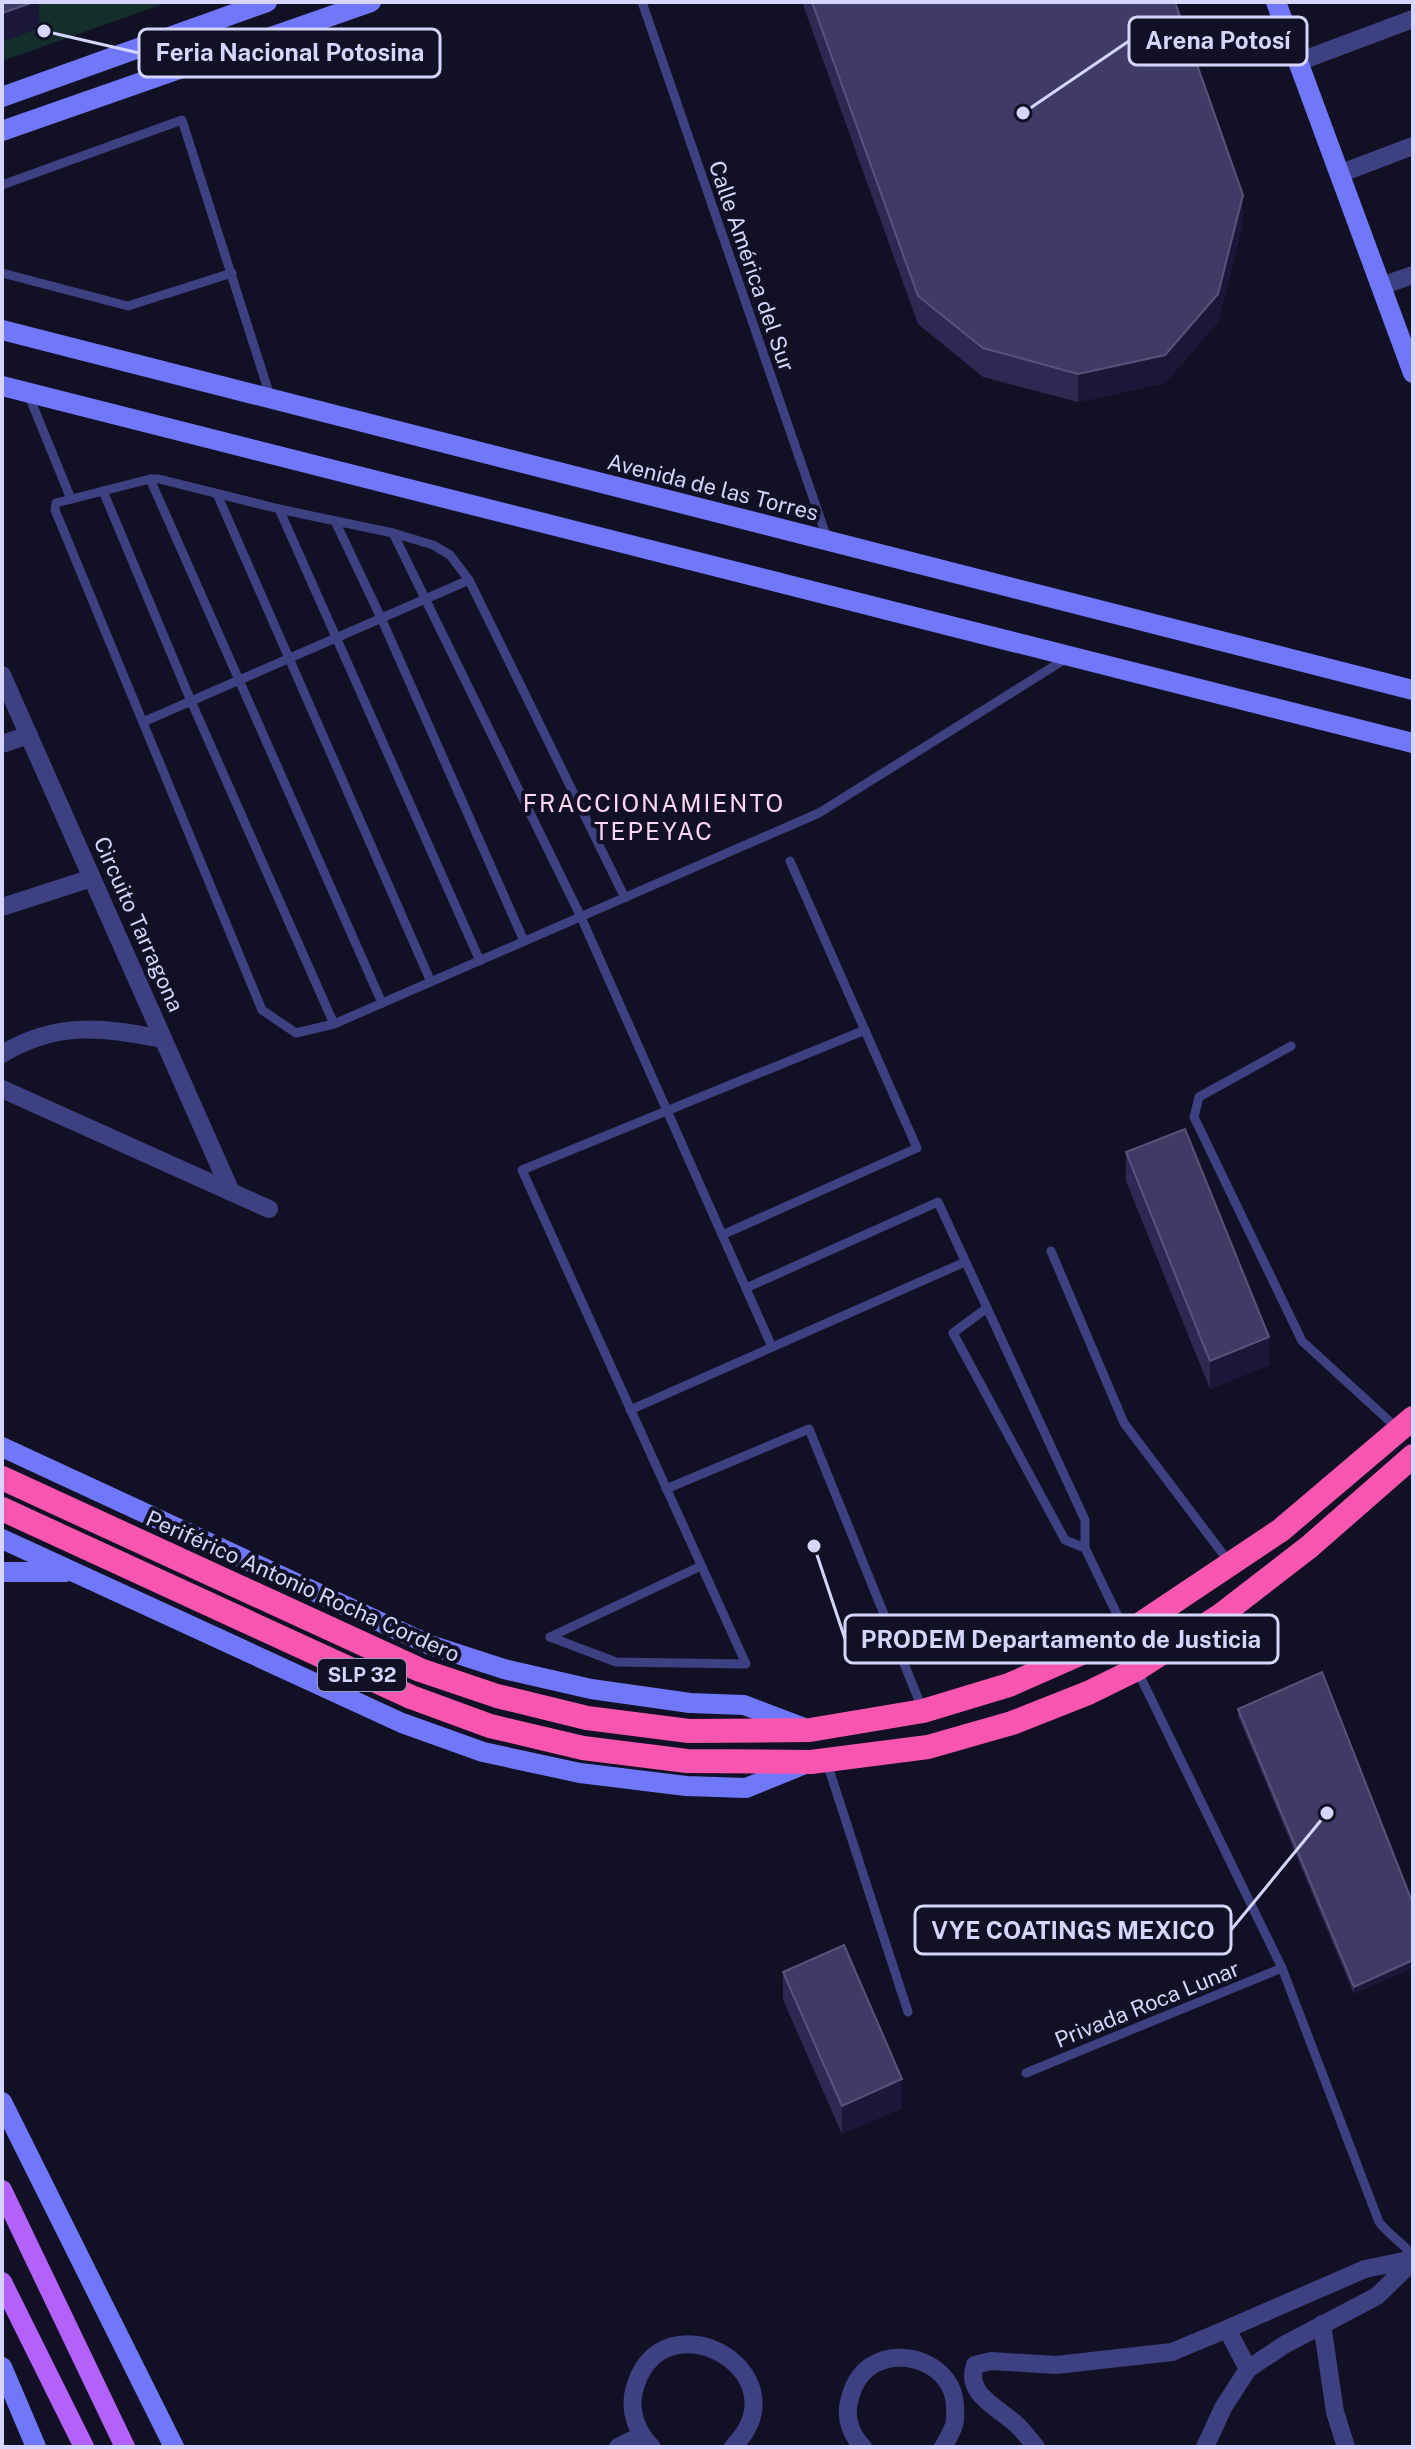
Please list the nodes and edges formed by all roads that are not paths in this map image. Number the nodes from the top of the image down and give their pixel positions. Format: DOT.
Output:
graph roads {
  1 [pos="267,2"];
  2 [pos="371,2"];
  3 [pos="642,2"];
  4 [pos="1276,2"];
  5 [pos="1413,19"];
  6 [pos="1298,62"];
  7 [pos="2,97"];
  8 [pos="2,131"];
  9 [pos="1413,146"];
  10 [pos="1339,174"];
  11 [pos="2,185"];
  12 [pos="2,273"];
  13 [pos="232,273"];
  14 [pos="1413,275"];
  15 [pos="1381,286"];
  16 [pos="2,330"];
  17 [pos="1413,373"];
  18 [pos="2,386"];
  19 [pos="28,393"];
  20 [pos="271,399"];
  21 [pos="150,479"];
  22 [pos="103,491"];
  23 [pos="217,494"];
  24 [pos="71,499"];
  25 [pos="279,509"];
  26 [pos="335,521"];
  27 [pos="393,533"];
  28 [pos="828,541"];
  29 [pos="469,580"];
  30 [pos="425,600"];
  31 [pos="382,620"];
  32 [pos="338,639"];
  33 [pos="1070,656"];
  34 [pos="289,659"];
  35 [pos="2,675"];
  36 [pos="239,681"];
  37 [pos="1413,690"];
  38 [pos="191,701"];
  39 [pos="143,722"];
  40 [pos="29,735"];
  41 [pos="1413,743"];
  42 [pos="2,744"];
  43 [pos="790,861"];
  44 [pos="92,878"];
  45 [pos="625,898"];
  46 [pos="2,907"];
  47 [pos="581,917"];
  48 [pos="524,941"];
  49 [pos="480,961"];
  50 [pos="431,982"];
  51 [pos="382,1003"];
  52 [pos="334,1024"];
  53 [pos="865,1030"];
  54 [pos="163,1039"];
  55 [pos="1291,1046"];
  56 [pos="2,1054"];
  57 [pos="2,1089"];
  58 [pos="668,1111"];
  59 [pos="231,1192"];
  60 [pos="269,1209"];
  61 [pos="722,1235"];
  62 [pos="1051,1251"];
  63 [pos="965,1262"];
  64 [pos="746,1288"];
  65 [pos="987,1308"];
  66 [pos="772,1347"];
  67 [pos="630,1410"];
  68 [pos="1406,1424"];
  69 [pos="2,1447"];
  70 [pos="1413,1456"];
  71 [pos="2,1478"];
  72 [pos="666,1489"];
  73 [pos="2,1509"];
  74 [pos="2,1539"];
  75 [pos="1085,1548"];
  76 [pos="1230,1564"];
  77 [pos="701,1566"];
  78 [pos="2,1572"];
  79 [pos="74,1572"];
  80 [pos="1127,1633"];
  81 [pos="1137,1669"];
  82 [pos="923,1711"];
  83 [pos="810,1730"];
  84 [pos="819,1761"];
  85 [pos="1282,1968"];
  86 [pos="908,2012"];
  87 [pos="1026,2073"];
  88 [pos="2,2102"];
  89 [pos="2,2190"];
  90 [pos="1413,2258"];
  91 [pos="2,2282"];
  92 [pos="1322,2324"];
  93 [pos="1227,2329"];
  94 [pos="922,2360"];
  95 [pos="982,2361"];
  96 [pos="2,2367"];
  97 [pos="1248,2369"];
  98 [pos="983,2398"];
  99 [pos="955,2423"];
  100 [pos="647,2441"];
  101 [pos="36,2447"];
  102 [pos="84,2447"];
  103 [pos="125,2447"];
  104 [pos="174,2447"];
  105 [pos="618,2447"];
  106 [pos="733,2447"];
  107 [pos="863,2447"];
  108 [pos="943,2447"];
  109 [pos="1036,2447"];
  110 [pos="1205,2447"];
  111 [pos="1346,2447"];
  1 -- 7 [label="main road"];
  2 -- 8 [label="main road"];
  3 -- 28 [label="lane, Calle América del Sur"];
  4 -- 6 [label="main road"];
  5 -- 6 [label="street"];
  6 -- 10 [label="main road"];
  9 -- 10 [label="street"];
  10 -- 15 [label="main road"];
  11 -- 13 [label="lane"];
  12 -- 13 [label="lane"];
  13 -- 20 [label="lane"];
  14 -- 15 [label="street"];
  15 -- 17 [label="main road"];
  16 -- 20 [label="main road, Avenida de las Torres"];
  18 -- 19 [label="main road"];
  19 -- 24 [label="lane"];
  19 -- 33 [label="main road"];
  20 -- 28 [label="main road, Avenida de las Torres"];
  21 -- 22 [label="lane"];
  21 -- 23 [label="lane"];
  21 -- 36 [label="lane"];
  22 -- 24 [label="lane"];
  22 -- 38 [label="lane"];
  23 -- 25 [label="lane"];
  23 -- 34 [label="lane"];
  24 -- 39 [label="lane"];
  25 -- 26 [label="lane"];
  25 -- 32 [label="lane"];
  26 -- 27 [label="lane"];
  26 -- 31 [label="lane"];
  27 -- 29 [label="lane"];
  27 -- 30 [label="lane"];
  28 -- 37 [label="main road, Avenida de las Torres"];
  29 -- 30 [label="lane"];
  29 -- 45 [label="lane"];
  30 -- 31 [label="lane"];
  30 -- 47 [label="lane"];
  31 -- 32 [label="lane"];
  31 -- 48 [label="lane"];
  32 -- 34 [label="lane"];
  32 -- 49 [label="lane"];
  33 -- 41 [label="main road"];
  33 -- 45 [label="lane"];
  34 -- 36 [label="lane"];
  34 -- 50 [label="lane"];
  35 -- 40 [label="street, Circuito Tarragona"];
  36 -- 38 [label="lane"];
  36 -- 51 [label="lane"];
  38 -- 39 [label="lane"];
  38 -- 52 [label="lane"];
  39 -- 52 [label="lane"];
  40 -- 42 [label="street"];
  40 -- 44 [label="street, Circuito Tarragona"];
  43 -- 53 [label="lane"];
  44 -- 46 [label="street"];
  44 -- 54 [label="street, Circuito Tarragona"];
  45 -- 47 [label="lane"];
  47 -- 48 [label="lane"];
  47 -- 58 [label="lane"];
  48 -- 49 [label="lane"];
  49 -- 50 [label="lane"];
  50 -- 51 [label="lane"];
  51 -- 52 [label="lane"];
  53 -- 58 [label="lane"];
  53 -- 61 [label="lane"];
  54 -- 56 [label="street"];
  54 -- 59 [label="street, Circuito Tarragona"];
  55 -- 68 [label="lane"];
  57 -- 59 [label="street"];
  58 -- 61 [label="lane"];
  58 -- 67 [label="lane"];
  59 -- 60 [label="street"];
  61 -- 64 [label="lane"];
  62 -- 76 [label="lane"];
  63 -- 64 [label="lane"];
  63 -- 65 [label="lane"];
  63 -- 66 [label="lane"];
  64 -- 66 [label="lane"];
  65 -- 75 [label="lane"];
  65 -- 75 [label="lane"];
  66 -- 67 [label="lane"];
  67 -- 72 [label="lane"];
  68 -- 76 [label="highway, Periférico Antonio Rocha Cordero / SLP 32"];
  69 -- 83 [label="main road"];
  70 -- 81 [label="highway, SLP 32"];
  71 -- 83 [label="highway, Periférico Antonio Rocha Cordero / SLP 32"];
  72 -- 77 [label="lane"];
  72 -- 82 [label="lane"];
  73 -- 84 [label="highway, SLP 32"];
  74 -- 79 [label="main road"];
  75 -- 80 [label="lane"];
  76 -- 80 [label="highway, Periférico Antonio Rocha Cordero / SLP 32"];
  77 -- 77 [label="lane"];
  78 -- 79 [label="main road"];
  79 -- 84 [label="main road"];
  80 -- 82 [label="highway, Periférico Antonio Rocha Cordero / SLP 32"];
  81 -- 84 [label="highway, SLP 32"];
  81 -- 85 [label="lane"];
  82 -- 83 [label="highway, Periférico Antonio Rocha Cordero / SLP 32"];
  84 -- 86 [label="lane"];
  85 -- 87 [label="lane, Privada Roca Lunar"];
  85 -- 90 [label="lane"];
  88 -- 104 [label="main road"];
  89 -- 103 [label="main road"];
  90 -- 92 [label="street"];
  90 -- 93 [label="street"];
  91 -- 102 [label="main road"];
  92 -- 97 [label="street"];
  92 -- 111 [label="street"];
  93 -- 95 [label="street"];
  93 -- 97 [label="street"];
  94 -- 95 [label="street"];
  94 -- 99 [label="street"];
  94 -- 107 [label="street"];
  95 -- 98 [label="street"];
  96 -- 101 [label="main road"];
  97 -- 110 [label="street"];
  98 -- 99 [label="street"];
  98 -- 109 [label="street"];
  99 -- 108 [label="street"];
  100 -- 105 [label="street"];
  100 -- 106 [label="street"];
}
